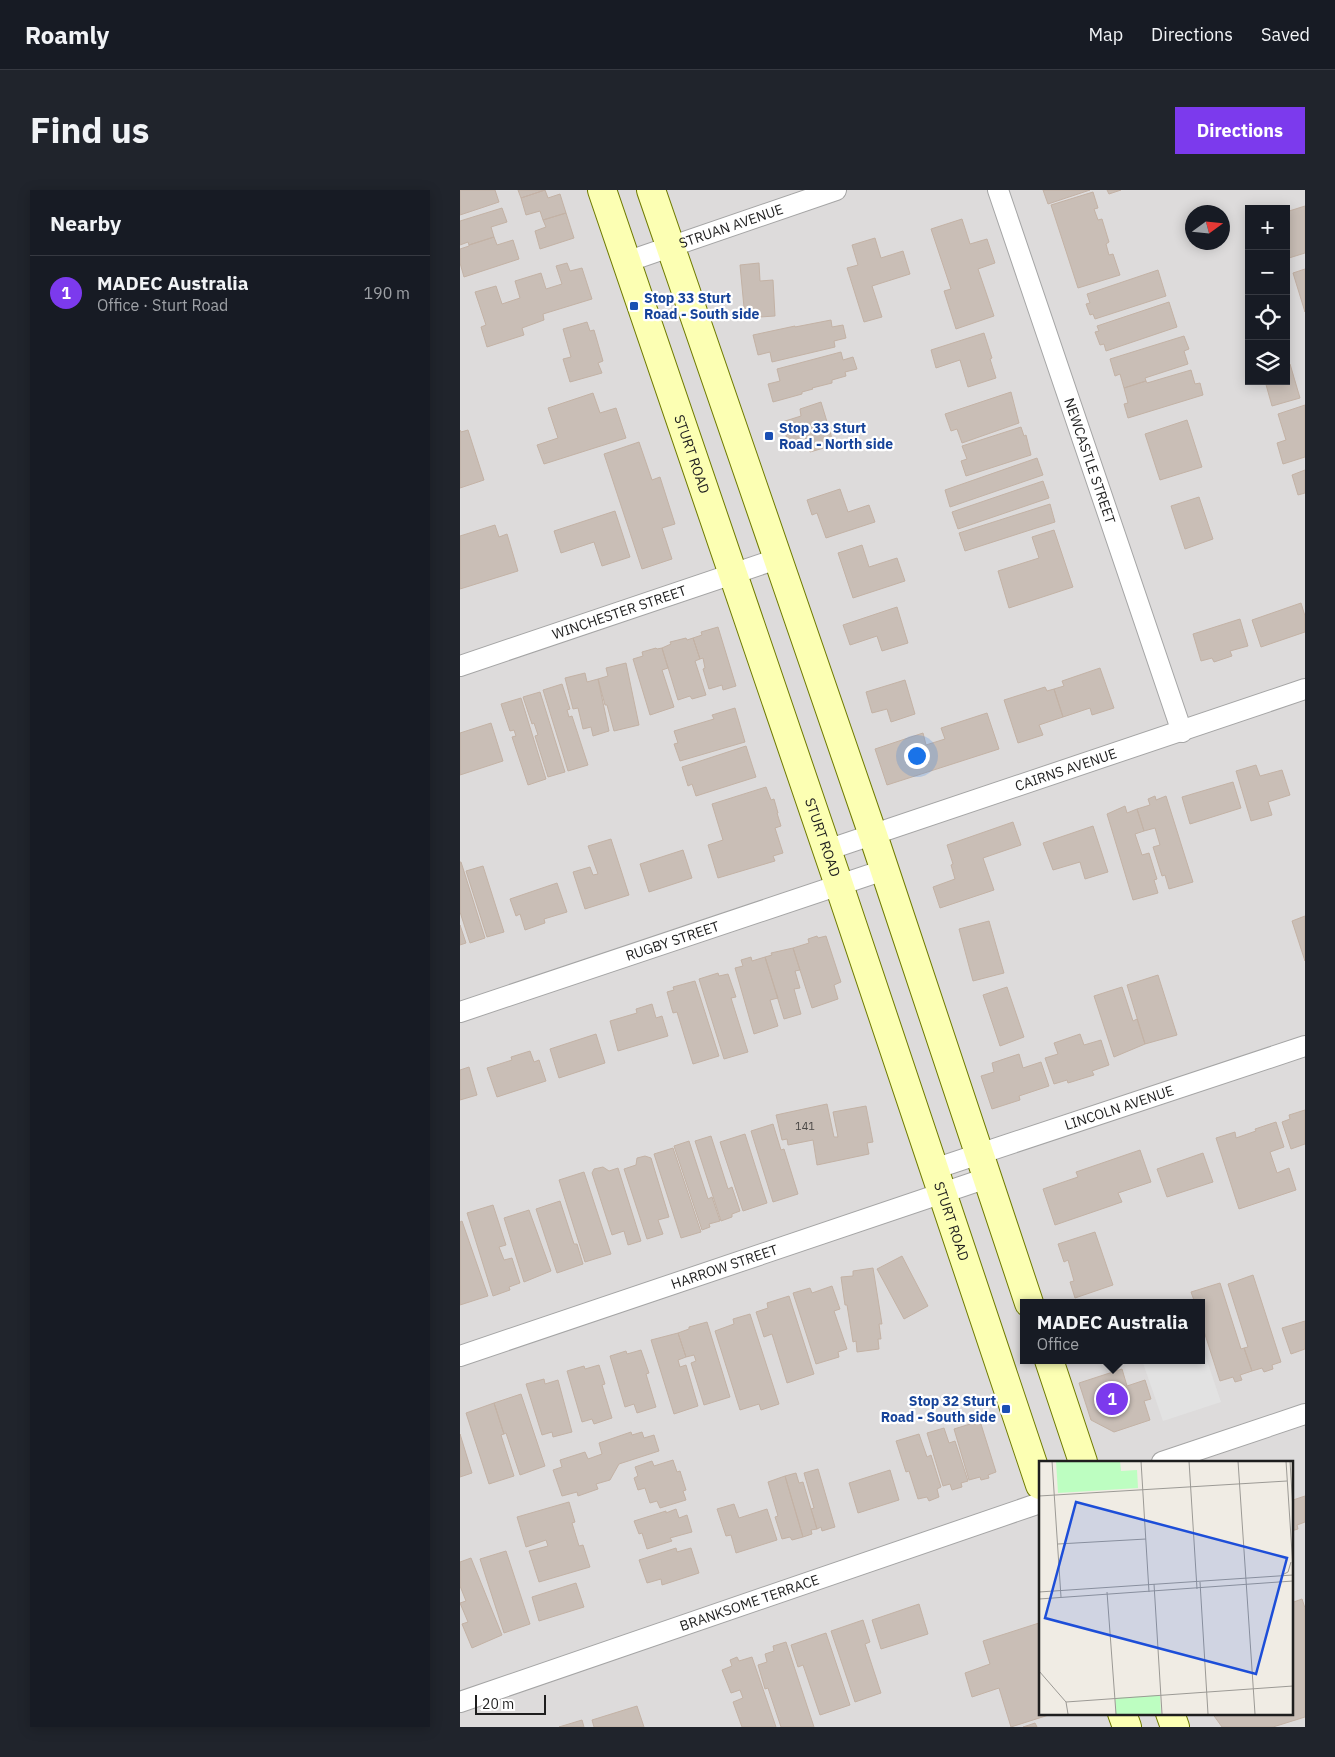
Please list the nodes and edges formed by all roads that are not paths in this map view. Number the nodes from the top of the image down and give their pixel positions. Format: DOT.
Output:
graph roads {
  1 [pos="602,190"];
  2 [pos="651,190"];
  3 [pos="836,190"];
  4 [pos="998,190"];
  5 [pos="670,247"];
  6 [pos="626,262"];
  7 [pos="777,559"];
  8 [pos="733,573"];
  9 [pos="460,666"];
  10 [pos="1305,689"];
  11 [pos="1182,732"];
  12 [pos="873,835"];
  13 [pos="827,850"];
  14 [pos="884,870"];
  15 [pos="839,885"];
  16 [pos="460,1012"];
  17 [pos="1305,1046"];
  18 [pos="983,1166"];
  19 [pos="938,1181"];
  20 [pos="1028,1299"];
  21 [pos="460,1356"];
  22 [pos="1050,1364"];
  23 [pos="1305,1414"];
  24 [pos="1083,1461"];
  25 [pos="1165,1461"];
  26 [pos="1039,1482"];
  27 [pos="1039,1503"];
  28 [pos="460,1702"];
  29 [pos="1122,1714"];
  30 [pos="1126,1727"];
  1 -- 6 [label="main road, STURT ROAD"];
  2 -- 5 [label="main road"];
  3 -- 5 [label="street, STRUAN AVENUE"];
  4 -- 11 [label="street, NEWCASTLE STREET"];
  5 -- 6 [label="street, STRUAN AVENUE"];
  5 -- 7 [label="main road"];
  6 -- 8 [label="main road, STURT ROAD"];
  7 -- 8 [label="street, WINCHESTER STREET"];
  7 -- 12 [label="main road"];
  8 -- 9 [label="street, WINCHESTER STREET"];
  8 -- 13 [label="main road, STURT ROAD"];
  10 -- 11 [label="street, CAIRNS AVENUE"];
  11 -- 12 [label="street, CAIRNS AVENUE"];
  12 -- 13 [label="street, CAIRNS AVENUE"];
  12 -- 14 [label="main road"];
  13 -- 15 [label="main road, STURT ROAD"];
  14 -- 15 [label="street, RUGBY STREET"];
  14 -- 18 [label="main road"];
  15 -- 16 [label="street, RUGBY STREET"];
  15 -- 19 [label="main road, STURT ROAD"];
  17 -- 18 [label="street, LINCOLN AVENUE"];
  18 -- 19 [label="street, LINCOLN AVENUE"];
  18 -- 20 [label="main road"];
  19 -- 21 [label="street, HARROW STREET"];
  19 -- 26 [label="main road, STURT ROAD"];
  22 -- 24 [label="main road"];
  23 -- 25 [label="street"];
  27 -- 28 [label="street, BRANKSOME TERRACE"];
  29 -- 30 [label="main road"];
}
